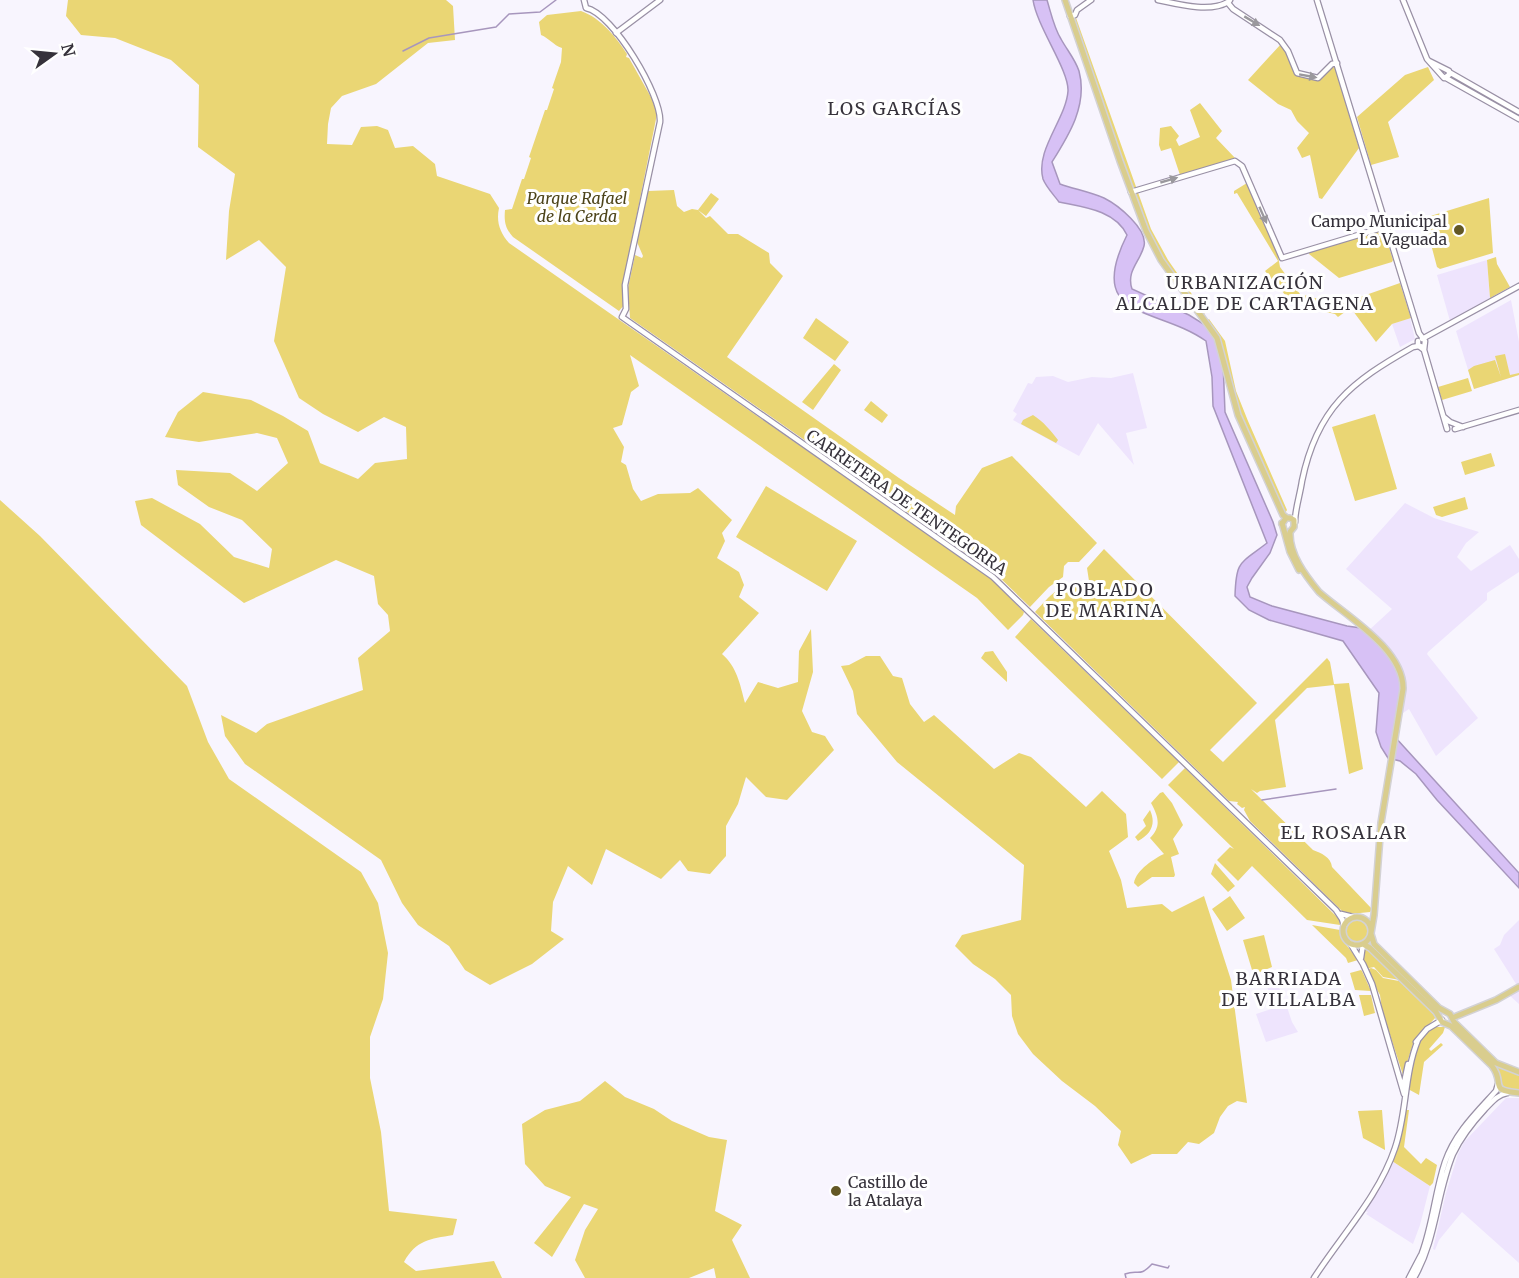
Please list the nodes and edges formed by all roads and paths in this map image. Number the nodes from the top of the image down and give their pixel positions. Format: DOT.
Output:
graph roads {
  1 [pos="584,0"];
  2 [pos="660,0"];
  3 [pos="1065,0"];
  4 [pos="1091,0"];
  5 [pos="1158,0"];
  6 [pos="1317,0"];
  7 [pos="1402,0"];
  8 [pos="1229,1"];
  9 [pos="1067,8"];
  10 [pos="1077,10"];
  11 [pos="1070,16"];
  12 [pos="616,33"];
  13 [pos="1336,63"];
  14 [pos="1432,64"];
  15 [pos="1447,71"];
  16 [pos="1440,74"];
  17 [pos="1446,78"];
  18 [pos="1519,112"];
  19 [pos="1519,119"];
  20 [pos="1133,190"];
  21 [pos="1386,225"];
  22 [pos="1519,288"];
  23 [pos="1421,344"];
  24 [pos="1519,410"];
  25 [pos="1444,416"];
  26 [pos="1453,423"];
  27 [pos="1468,426"];
  28 [pos="1447,429"];
  29 [pos="1455,429"];
  30 [pos="1268,482"];
  31 [pos="1291,519"];
  32 [pos="1283,526"];
  33 [pos="1291,530"];
  34 [pos="1321,593"];
  35 [pos="1375,906"];
  36 [pos="1336,910"];
  37 [pos="1353,917"];
  38 [pos="1362,918"];
  39 [pos="1344,926"];
  40 [pos="1371,934"];
  41 [pos="1350,943"];
  42 [pos="1363,944"];
  43 [pos="1363,964"];
  44 [pos="1519,987"];
  45 [pos="1449,1015"];
  46 [pos="1443,1021"];
  47 [pos="1418,1040"];
  48 [pos="1509,1068"];
  49 [pos="1519,1072"];
  50 [pos="1406,1075"];
  51 [pos="1399,1076"];
  52 [pos="1497,1081"];
  53 [pos="1519,1088"];
  54 [pos="1403,1089"];
  55 [pos="1513,1093"];
  56 [pos="1403,1112"];
  57 [pos="1397,1141"];
  58 [pos="1314,1278"];
  59 [pos="1409,1278"];
  60 [pos="1414,1278"];
  1 -- 12 [label="main road"];
  2 -- 12 [label="main road"];
  3 -- 9 [label="main road"];
  4 -- 10 [label="main road"];
  5 -- 8 [label="main road"];
  6 -- 13 [label="main road"];
  7 -- 14 [label="main road"];
  8 -- 13 [label="main road, one-way"];
  9 -- 10 [label="main road"];
  9 -- 11 [label="main road"];
  10 -- 11 [label="main road"];
  11 -- 20 [label="main road"];
  12 -- 36 [label="main road, CARRETERA DE TENTEGORRA"];
  13 -- 21 [label="main road"];
  14 -- 15 [label="main road"];
  14 -- 16 [label="main road"];
  15 -- 16 [label="main road"];
  15 -- 17 [label="main road"];
  15 -- 18 [label="main road"];
  16 -- 17 [label="main road"];
  17 -- 19 [label="main road"];
  20 -- 21 [label="main road, one-way"];
  20 -- 30 [label="main road"];
  21 -- 23 [label="main road"];
  22 -- 23 [label="main road"];
  22 -- 23 [label="main road"];
  23 -- 25 [label="main road"];
  23 -- 31 [label="main road"];
  24 -- 27 [label="main road"];
  25 -- 26 [label="main road"];
  25 -- 28 [label="main road"];
  26 -- 27 [label="main road"];
  26 -- 28 [label="main road"];
  26 -- 29 [label="main road"];
  27 -- 29 [label="main road"];
  28 -- 29 [label="main road"];
  30 -- 31 [label="main road"];
  30 -- 32 [label="main road"];
  31 -- 32 [label="main road"];
  31 -- 33 [label="main road"];
  32 -- 33 [label="main road"];
  32 -- 34 [label="main road"];
  33 -- 34 [label="main road"];
  34 -- 35 [label="main road"];
  35 -- 38 [label="main road"];
  35 -- 40 [label="main road"];
  36 -- 37 [label="main road, CARRETERA DE TENTEGORRA"];
  36 -- 39 [label="main road, CARRETERA DE TENTEGORRA"];
  37 -- 38 [label="main road"];
  37 -- 39 [label="main road"];
  38 -- 40 [label="main road"];
  39 -- 41 [label="main road"];
  40 -- 42 [label="main road"];
  40 -- 45 [label="main road"];
  41 -- 42 [label="main road"];
  41 -- 43 [label="main road"];
  42 -- 43 [label="main road"];
  42 -- 46 [label="main road"];
  43 -- 51 [label="main road"];
  44 -- 45 [label="main road"];
  45 -- 46 [label="main road"];
  45 -- 46 [label="main road"];
  45 -- 48 [label="main road"];
  46 -- 47 [label="main road"];
  46 -- 52 [label="main road"];
  47 -- 50 [label="main road"];
  47 -- 56 [label="main road"];
  48 -- 49 [label="main road"];
  48 -- 52 [label="main road"];
  50 -- 51 [label="main road"];
  50 -- 54 [label="main road"];
  51 -- 54 [label="main road"];
  52 -- 55 [label="main road"];
  52 -- 59 [label="main road"];
  53 -- 55 [label="main road"];
  54 -- 56 [label="main road"];
  54 -- 57 [label="main road"];
  55 -- 60 [label="main road"];
  56 -- 57 [label="main road"];
  57 -- 58 [label="main road"];
}
